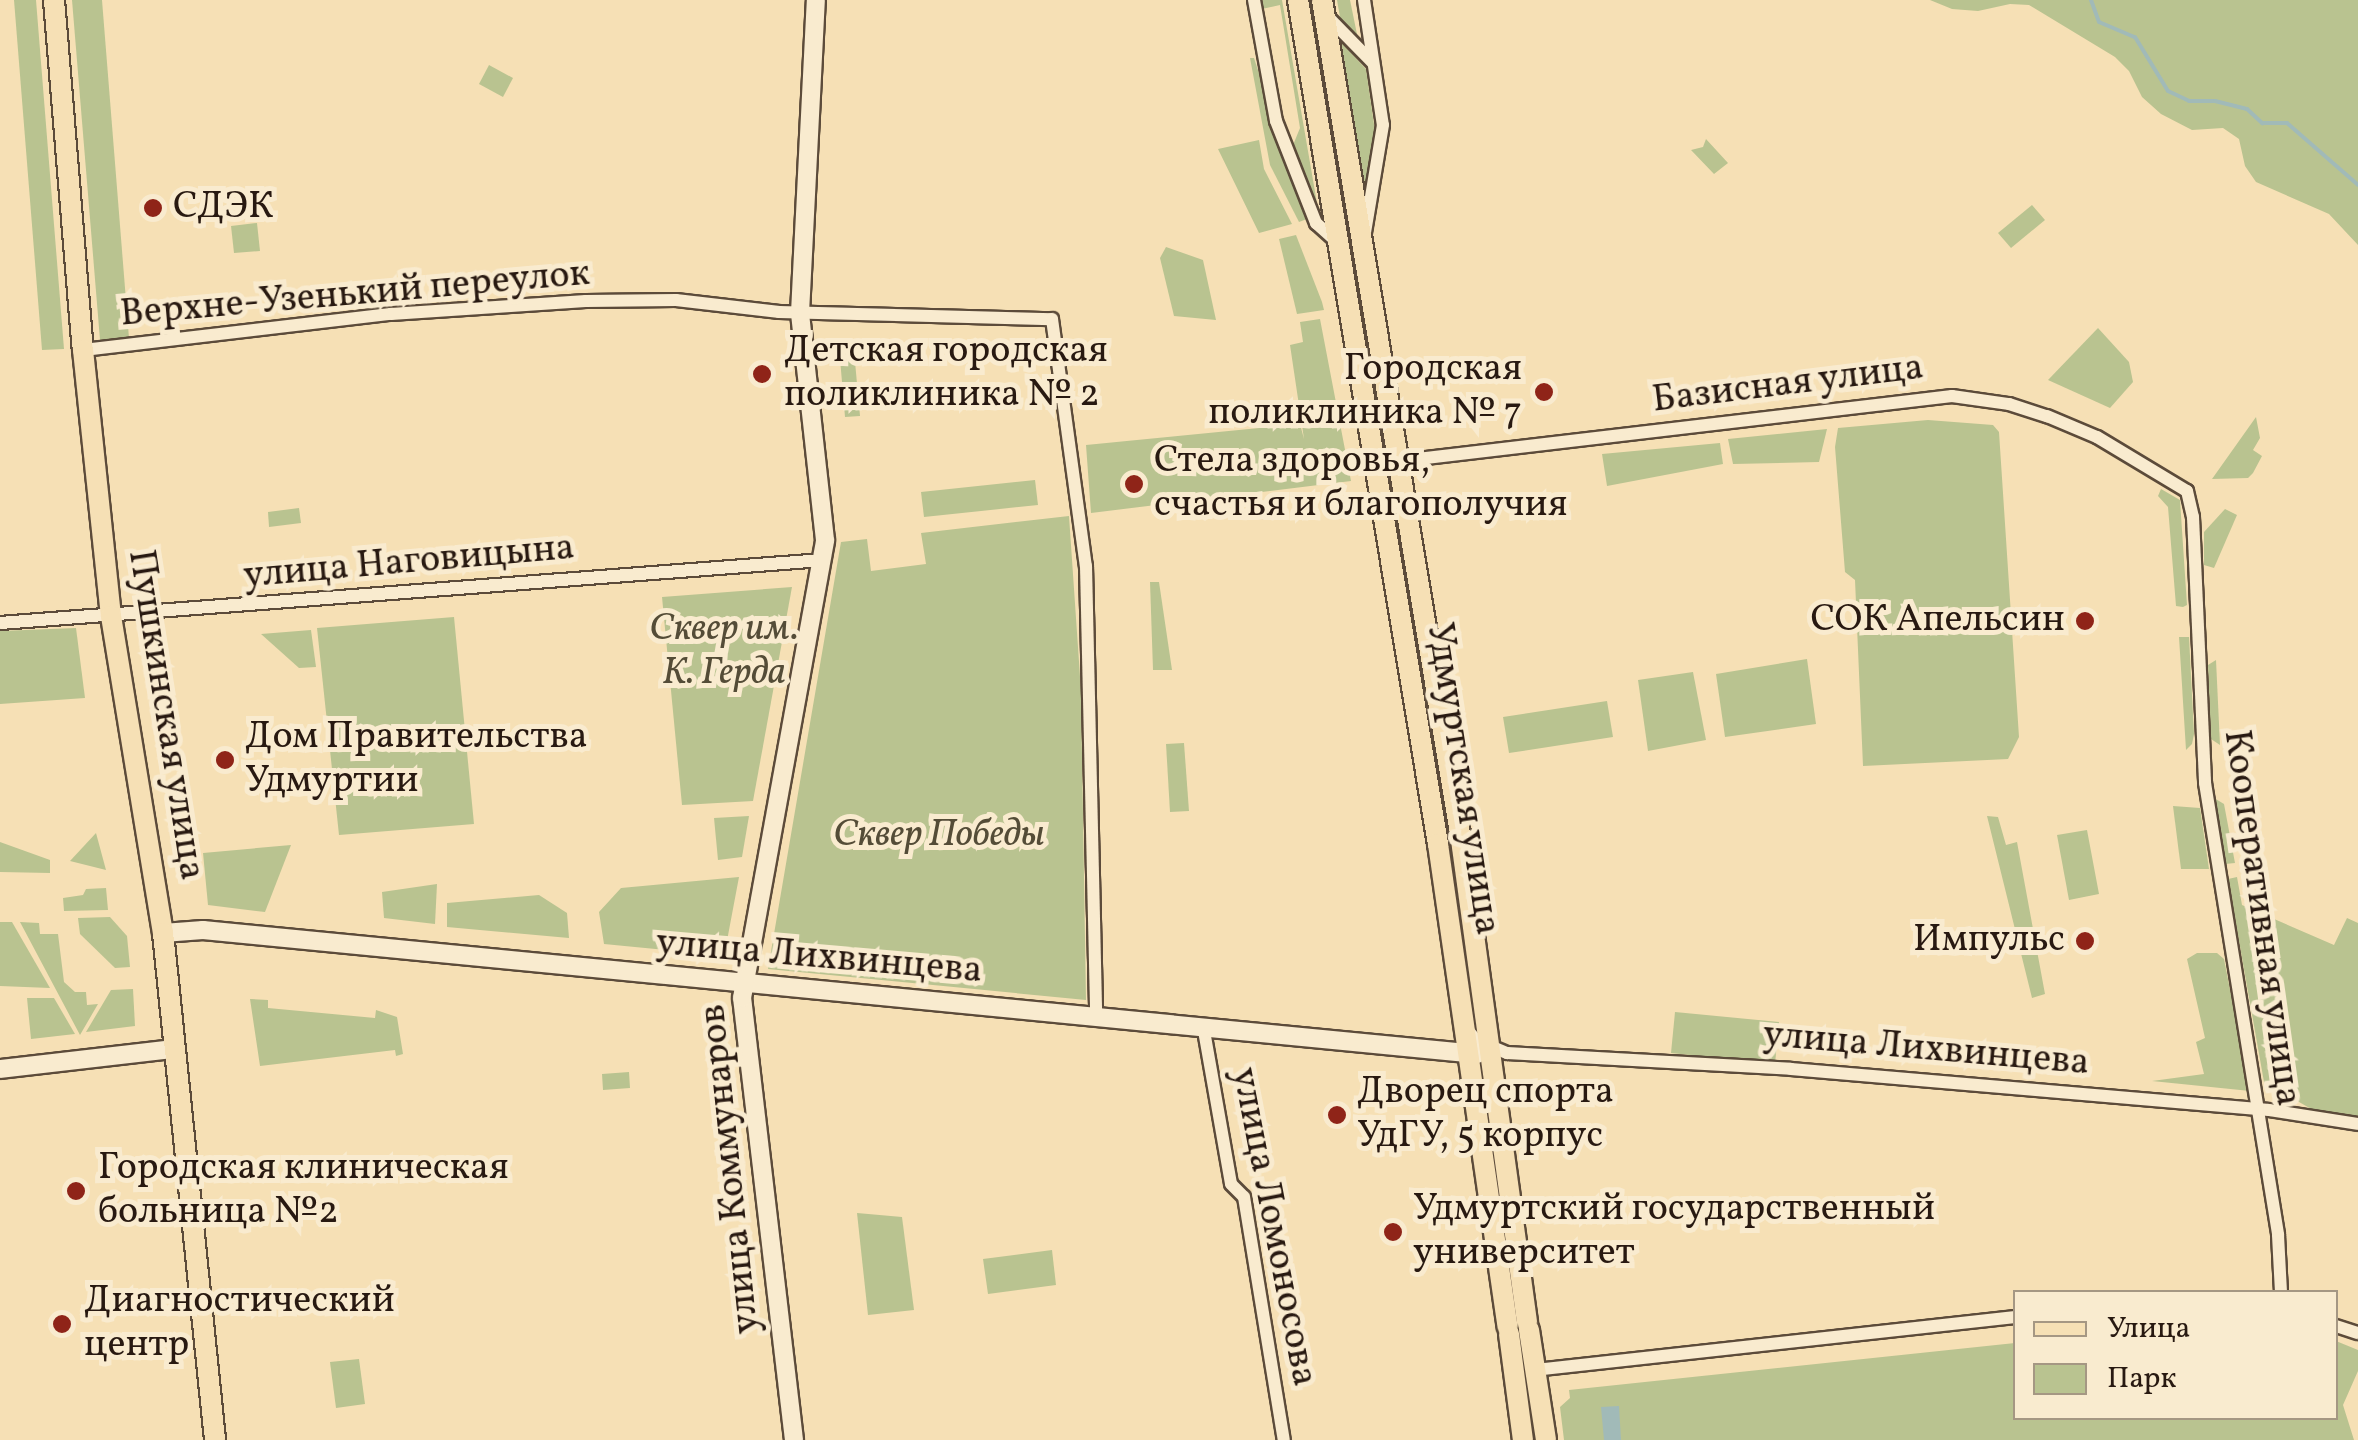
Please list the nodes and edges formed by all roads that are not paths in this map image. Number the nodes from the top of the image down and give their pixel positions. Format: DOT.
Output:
graph roads {
  1 [pos="54,0"];
  2 [pos="816,0"];
  3 [pos="1254,0"];
  4 [pos="1298,0"];
  5 [pos="1364,0"];
  6 [pos="1324,7"];
  7 [pos="1373,63"];
  8 [pos="1339,243"];
  9 [pos="1362,245"];
  10 [pos="1372,297"];
  11 [pos="1349,300"];
  12 [pos="800,313"];
  13 [pos="83,350"];
  14 [pos="1399,460"];
  15 [pos="1375,464"];
  16 [pos="2187,492"];
  17 [pos="822,560"];
  18 [pos="1420,584"];
  19 [pos="1397,588"];
  20 [pos="111,616"];
  21 [pos="0,623"];
  22 [pos="1462,840"];
  23 [pos="1438,844"];
  24 [pos="163,933"];
  25 [pos="742,984"];
  26 [pos="1096,1018"];
  27 [pos="1203,1025"];
  28 [pos="174,1049"];
  29 [pos="1483,1053"];
  30 [pos="0,1070"];
  31 [pos="2258,1110"];
  32 [pos="2358,1124"];
  33 [pos="2281,1290"];
  34 [pos="2013,1318"];
  35 [pos="1518,1328"];
  36 [pos="1535,1370"];
  37 [pos="215,1440"];
  38 [pos="794,1440"];
  39 [pos="1284,1440"];
  40 [pos="1523,1440"];
  41 [pos="1546,1440"];
  1 -- 13 [label="main road, Пушкинская улица"];
  2 -- 12 [label="street, улица Коммунаров"];
  3 -- 8 [label="street, Удмуртская улица"];
  4 -- 8 [label="main road, Удмуртская улица"];
  5 -- 7 [label="street, Удмуртская улица"];
  6 -- 7 [label="street"];
  6 -- 9 [label="main road, Удмуртская улица"];
  7 -- 9 [label="street, Удмуртская улица"];
  8 -- 11 [label="main road, Удмуртская улица"];
  9 -- 10 [label="main road, Удмуртская улица"];
  10 -- 11 [label="main road"];
  10 -- 14 [label="main road, Удмуртская улица"];
  11 -- 15 [label="main road, Удмуртская улица"];
  12 -- 13 [label="street, Верхне-Узенький переулок"];
  12 -- 17 [label="street, улица Коммунаров"];
  12 -- 26 [label="street, Верхне-Узенький переулок"];
  13 -- 20 [label="main road, Пушкинская улица"];
  14 -- 15 [label="street, Базисная улица"];
  14 -- 16 [label="street, Базисная улица"];
  14 -- 18 [label="main road, Удмуртская улица"];
  15 -- 19 [label="main road, Удмуртская улица"];
  16 -- 31 [label="street, Кооперативная улица"];
  17 -- 20 [label="street, улица Наговицына"];
  17 -- 25 [label="street, улица Коммунаров"];
  18 -- 19 [label="main road"];
  18 -- 22 [label="main road, Удмуртская улица"];
  19 -- 23 [label="main road, Удмуртская улица"];
  20 -- 21 [label="street, улица Наговицына"];
  20 -- 24 [label="main road, Пушкинская улица"];
  22 -- 23 [label="main road"];
  22 -- 29 [label="main road, Удмуртская улица"];
  23 -- 29 [label="main road, Удмуртская улица"];
  24 -- 25 [label="street, улица Лихвинцева"];
  24 -- 28 [label="main road, Пушкинская улица"];
  25 -- 26 [label="street, улица Лихвинцева"];
  25 -- 38 [label="street, улица Коммунаров"];
  26 -- 27 [label="street, улица Лихвинцева"];
  27 -- 29 [label="street, улица Лихвинцева"];
  27 -- 39 [label="street, улица Ломоносова"];
  28 -- 30 [label="street"];
  28 -- 37 [label="main road, Пушкинская улица"];
  29 -- 31 [label="street, улица Лихвинцева"];
  29 -- 35 [label="main road, Удмуртская улица"];
  31 -- 32 [label="street, улица Лихвинцева"];
  31 -- 33 [label="street, Кооперативная улица"];
  34 -- 36 [label="street"];
  35 -- 36 [label="main road, Удмуртская улица"];
  35 -- 40 [label="main road, Удмуртская улица"];
  36 -- 41 [label="main road, Удмуртская улица"];
}
